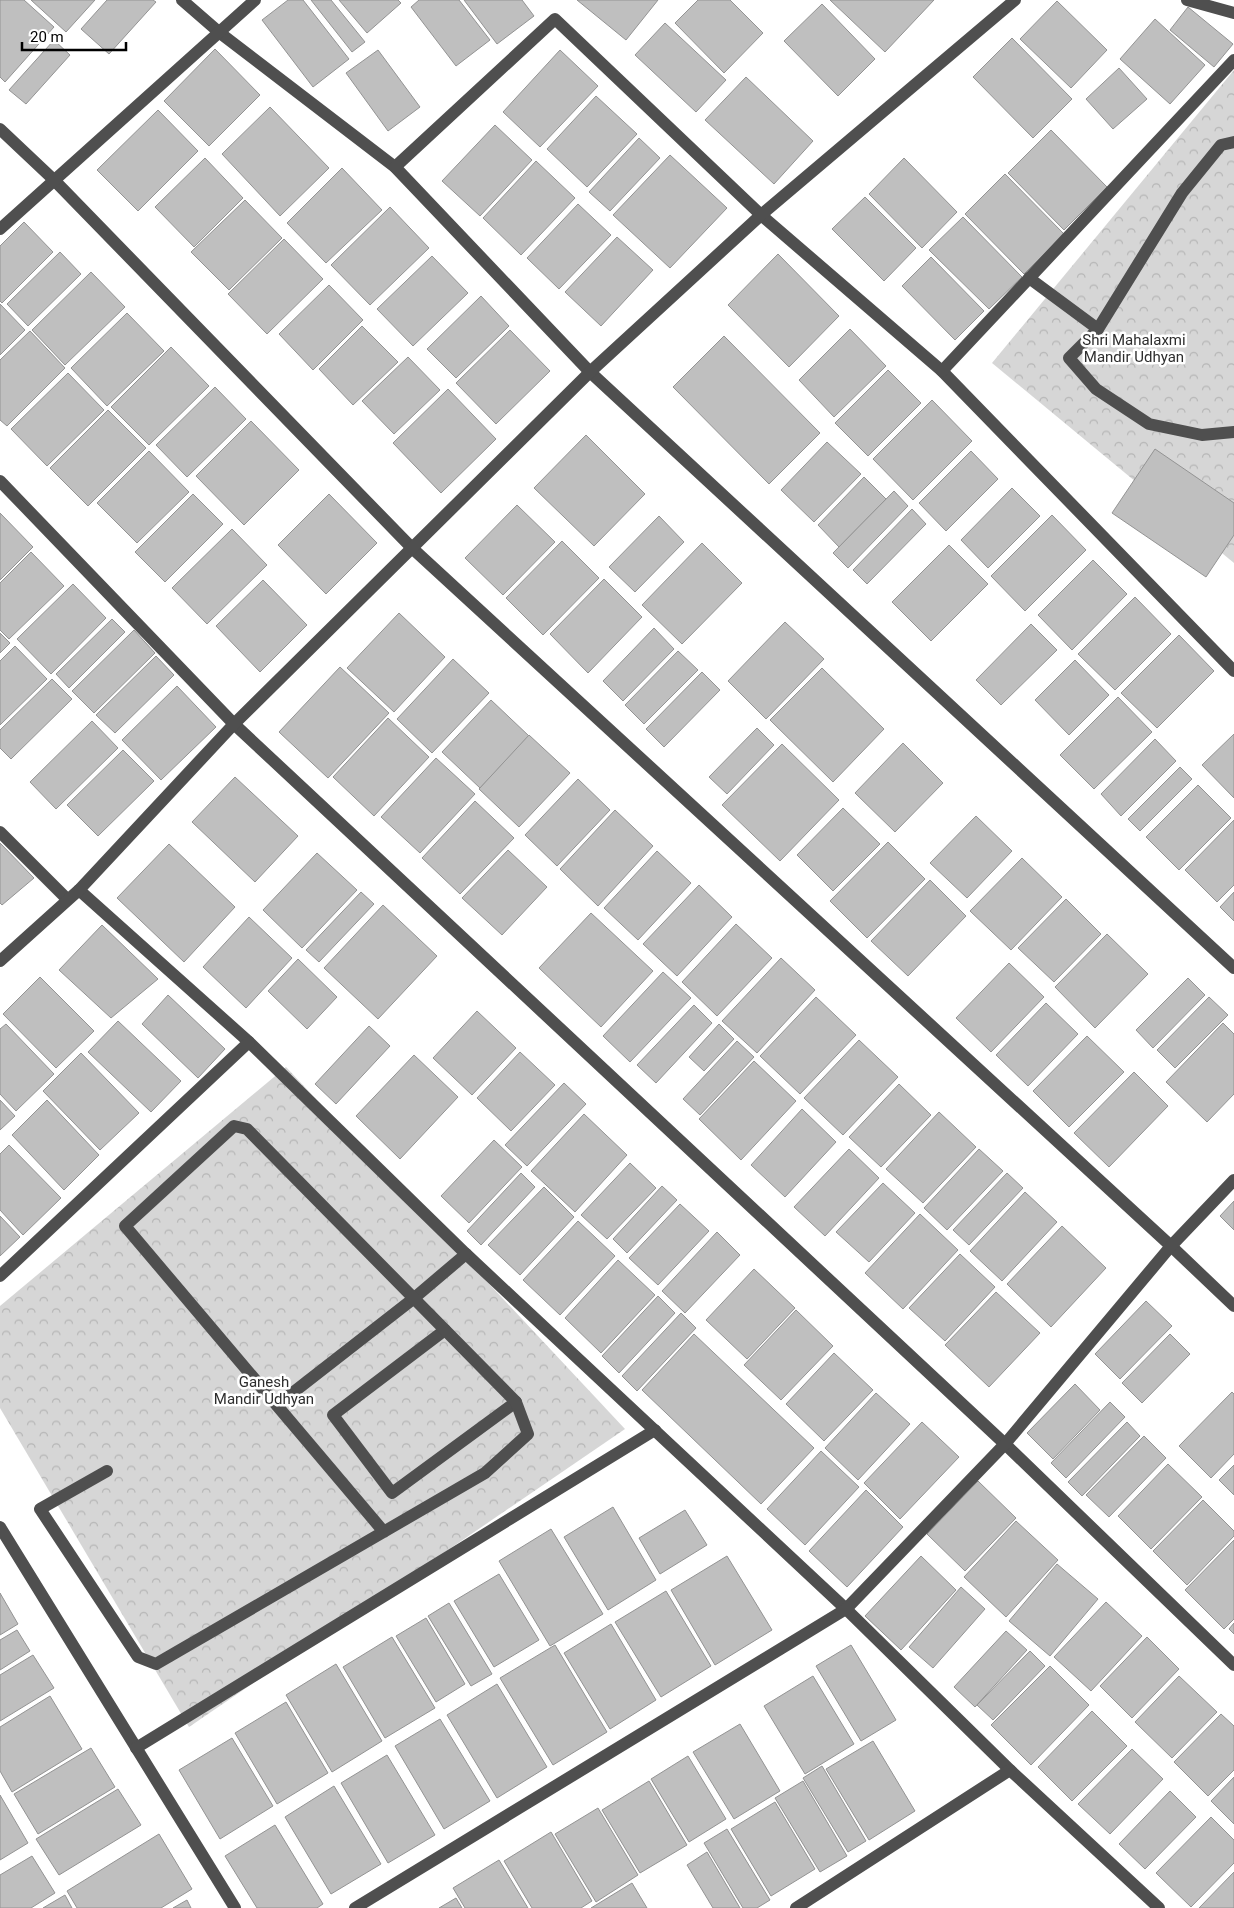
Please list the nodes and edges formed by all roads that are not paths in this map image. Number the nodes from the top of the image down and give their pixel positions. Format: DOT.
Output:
graph roads {
  1 [pos="182,0"];
  2 [pos="255,0"];
  3 [pos="1014,0"];
  4 [pos="1187,0"];
  5 [pos="1234,13"];
  6 [pos="220,32"];
  7 [pos="1234,60"];
  8 [pos="0,129"];
  9 [pos="1234,142"];
  10 [pos="395,167"];
  11 [pos="54,180"];
  12 [pos="761,215"];
  13 [pos="0,229"];
  14 [pos="1029,278"];
  15 [pos="1098,329"];
  16 [pos="942,371"];
  17 [pos="590,372"];
  18 [pos="1234,432"];
  19 [pos="0,481"];
  20 [pos="412,548"];
  21 [pos="1234,671"];
  22 [pos="234,724"];
  23 [pos="0,832"];
  24 [pos="78,890"];
  25 [pos="67,899"];
  26 [pos="0,961"];
  27 [pos="1234,968"];
  28 [pos="249,1042"];
  29 [pos="1234,1180"];
  30 [pos="1171,1246"];
  31 [pos="466,1254"];
  32 [pos="0,1276"];
  33 [pos="413,1298"];
  34 [pos="1234,1306"];
  35 [pos="444,1330"];
  36 [pos="516,1402"];
  37 [pos="277,1404"];
  38 [pos="655,1430"];
  39 [pos="1005,1444"];
  40 [pos="107,1471"];
  41 [pos="0,1527"];
  42 [pos="384,1532"];
  43 [pos="846,1609"];
  44 [pos="1234,1665"];
  45 [pos="136,1748"];
  46 [pos="1010,1770"];
  47 [pos="235,1908"];
  48 [pos="355,1908"];
  49 [pos="796,1908"];
  50 [pos="1159,1908"];
  1 -- 6 [label="street"];
  2 -- 6 [label="street"];
  3 -- 12 [label="street"];
  4 -- 5 [label="street"];
  6 -- 10 [label="street"];
  6 -- 11 [label="street"];
  7 -- 14 [label="street"];
  8 -- 11 [label="street"];
  9 -- 15 [label="street"];
  10 -- 12 [label="street"];
  10 -- 17 [label="street"];
  11 -- 13 [label="street"];
  11 -- 20 [label="street"];
  12 -- 16 [label="street"];
  12 -- 17 [label="street"];
  14 -- 15 [label="street"];
  14 -- 16 [label="street"];
  15 -- 18 [label="street"];
  16 -- 21 [label="street"];
  17 -- 20 [label="street"];
  17 -- 27 [label="street"];
  19 -- 22 [label="street"];
  20 -- 22 [label="street"];
  20 -- 30 [label="street"];
  22 -- 24 [label="street"];
  22 -- 39 [label="street"];
  23 -- 25 [label="street"];
  24 -- 25 [label="street"];
  24 -- 28 [label="street"];
  25 -- 26 [label="street"];
  28 -- 31 [label="street"];
  28 -- 32 [label="street"];
  29 -- 30 [label="street"];
  30 -- 34 [label="street"];
  30 -- 39 [label="street"];
  31 -- 33 [label="street"];
  31 -- 38 [label="street"];
  33 -- 35 [label="street"];
  33 -- 37 [label="street"];
  33 -- 37 [label="street"];
  35 -- 36 [label="street"];
  35 -- 36 [label="street"];
  36 -- 42 [label="street"];
  37 -- 42 [label="street"];
  38 -- 43 [label="street"];
  38 -- 45 [label="street"];
  39 -- 43 [label="street"];
  39 -- 44 [label="street"];
  40 -- 42 [label="street"];
  41 -- 45 [label="street"];
  43 -- 46 [label="street"];
  43 -- 48 [label="street"];
  45 -- 47 [label="street"];
  46 -- 49 [label="street"];
  46 -- 50 [label="street"];
}
